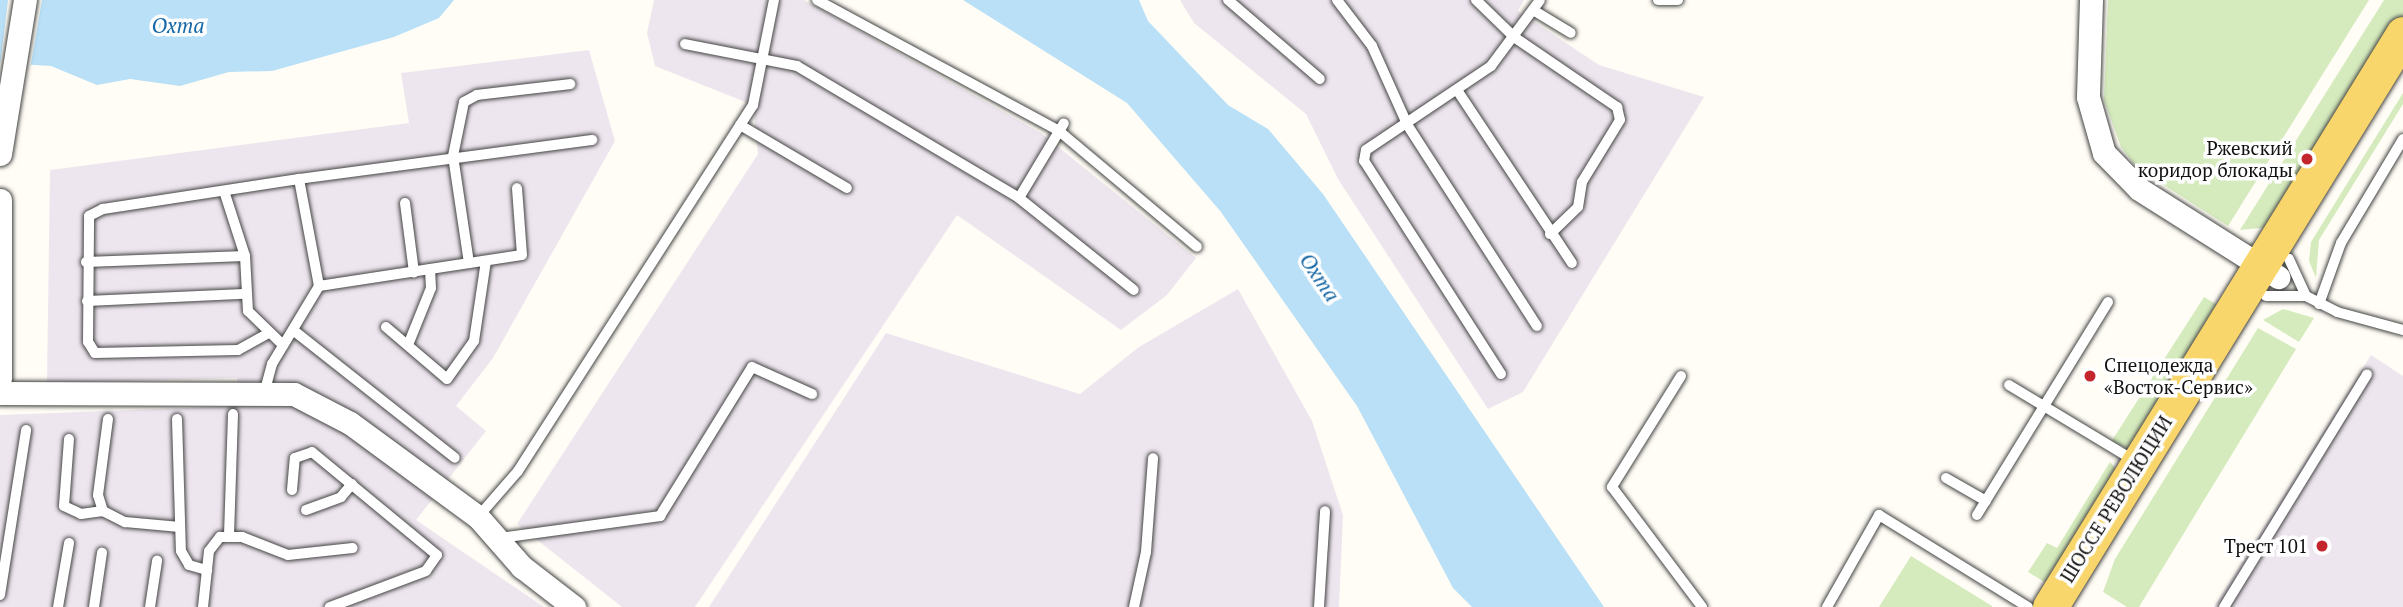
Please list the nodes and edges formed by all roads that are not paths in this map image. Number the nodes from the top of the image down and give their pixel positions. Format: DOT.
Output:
graph roads {
  1 [pos="25,0"];
  2 [pos="774,0"];
  3 [pos="817,0"];
  4 [pos="1228,0"];
  5 [pos="1337,0"];
  6 [pos="1355,0"];
  7 [pos="1658,0"];
  8 [pos="1678,0"];
  9 [pos="2091,0"];
  10 [pos="1482,2"];
  11 [pos="1537,5"];
  12 [pos="1346,9"];
  13 [pos="1571,33"];
  14 [pos="2403,34"];
  15 [pos="1514,37"];
  16 [pos="685,44"];
  17 [pos="763,57"];
  18 [pos="2403,73"];
  19 [pos="1320,79"];
  20 [pos="570,84"];
  21 [pos="1459,93"];
  22 [pos="740,125"];
  23 [pos="1408,125"];
  24 [pos="1061,127"];
  25 [pos="2403,139"];
  26 [pos="592,140"];
  27 [pos="0,154"];
  28 [pos="453,156"];
  29 [pos="299,179"];
  30 [pos="517,188"];
  31 [pos="847,188"];
  32 [pos="225,194"];
  33 [pos="1019,198"];
  34 [pos="0,200"];
  35 [pos="405,203"];
  36 [pos="1550,234"];
  37 [pos="1196,247"];
  38 [pos="245,256"];
  39 [pos="486,261"];
  40 [pos="86,262"];
  41 [pos="1572,262"];
  42 [pos="469,263"];
  43 [pos="430,269"];
  44 [pos="414,272"];
  45 [pos="2273,275"];
  46 [pos="319,286"];
  47 [pos="1133,290"];
  48 [pos="244,294"];
  49 [pos="2306,296"];
  50 [pos="87,301"];
  51 [pos="2108,302"];
  52 [pos="2319,304"];
  53 [pos="386,327"];
  54 [pos="1537,327"];
  55 [pos="293,330"];
  56 [pos="2403,330"];
  57 [pos="267,334"];
  58 [pos="283,345"];
  59 [pos="408,345"];
  60 [pos="1501,374"];
  61 [pos="2367,375"];
  62 [pos="1681,376"];
  63 [pos="0,378"];
  64 [pos="2009,385"];
  65 [pos="265,390"];
  66 [pos="0,393"];
  67 [pos="812,394"];
  68 [pos="2044,406"];
  69 [pos="233,414"];
  70 [pos="108,419"];
  71 [pos="177,419"];
  72 [pos="26,429"];
  73 [pos="69,439"];
  74 [pos="1153,457"];
  75 [pos="455,458"];
  76 [pos="2138,463"];
  77 [pos="1945,478"];
  78 [pos="352,484"];
  79 [pos="292,490"];
  80 [pos="1986,501"];
  81 [pos="103,510"];
  82 [pos="306,510"];
  83 [pos="1325,511"];
  84 [pos="1978,515"];
  85 [pos="478,517"];
  86 [pos="180,527"];
  87 [pos="229,535"];
  88 [pos="500,538"];
  89 [pos="69,543"];
  90 [pos="353,548"];
  91 [pos="102,553"];
  92 [pos="157,561"];
  93 [pos="207,570"];
  94 [pos="0,594"];
  95 [pos="58,607"];
  96 [pos="94,607"];
  97 [pos="150,607"];
  98 [pos="203,607"];
  99 [pos="330,607"];
  100 [pos="574,607"];
  101 [pos="1134,607"];
  102 [pos="1319,607"];
  103 [pos="1702,607"];
  104 [pos="1827,607"];
  105 [pos="2028,607"];
  106 [pos="2050,607"];
  107 [pos="2073,607"];
  108 [pos="2224,607"];
  1 -- 27 [label="street"];
  2 -- 17 [label="lane"];
  3 -- 24 [label="lane"];
  4 -- 19 [label="lane"];
  5 -- 12 [label="lane"];
  6 -- 12 [label="lane"];
  7 -- 8 [label="lane"];
  9 -- 45 [label="street"];
  10 -- 15 [label="lane"];
  11 -- 13 [label="lane"];
  11 -- 15 [label="lane"];
  12 -- 23 [label="lane"];
  14 -- 45 [label="main road, ШОССЕ РЕВОЛЮЦИИ"];
  15 -- 21 [label="lane"];
  15 -- 36 [label="lane"];
  16 -- 17 [label="lane"];
  17 -- 22 [label="lane"];
  17 -- 33 [label="lane"];
  18 -- 45 [label="main road, ШОССЕ РЕВОЛЮЦИИ"];
  20 -- 28 [label="lane"];
  21 -- 23 [label="lane"];
  21 -- 36 [label="lane"];
  22 -- 31 [label="lane"];
  22 -- 85 [label="lane"];
  23 -- 54 [label="lane"];
  23 -- 60 [label="lane"];
  24 -- 33 [label="lane"];
  24 -- 37 [label="lane"];
  25 -- 52 [label="lane"];
  26 -- 28 [label="lane"];
  28 -- 29 [label="lane"];
  28 -- 42 [label="lane"];
  29 -- 32 [label="lane"];
  29 -- 46 [label="lane"];
  30 -- 39 [label="lane"];
  32 -- 38 [label="lane"];
  32 -- 40 [label="lane"];
  33 -- 47 [label="lane"];
  34 -- 63 [label="street"];
  35 -- 44 [label="lane"];
  36 -- 41 [label="lane"];
  38 -- 40 [label="lane"];
  38 -- 48 [label="lane"];
  39 -- 42 [label="lane"];
  39 -- 59 [label="lane"];
  40 -- 50 [label="lane"];
  42 -- 43 [label="lane"];
  43 -- 44 [label="lane"];
  43 -- 59 [label="lane"];
  44 -- 46 [label="lane"];
  45 -- 49 [label="lane"];
  45 -- 49 [label="lane"];
  45 -- 76 [label="main road, ШОССЕ РЕВОЛЮЦИИ"];
  45 -- 107 [label="main road, ШОССЕ РЕВОЛЮЦИИ"];
  46 -- 55 [label="lane"];
  48 -- 50 [label="lane"];
  48 -- 57 [label="lane"];
  49 -- 52 [label="lane"];
  50 -- 57 [label="lane"];
  51 -- 68 [label="lane"];
  52 -- 56 [label="lane"];
  53 -- 59 [label="lane"];
  55 -- 58 [label="lane"];
  55 -- 75 [label="lane"];
  57 -- 58 [label="lane"];
  58 -- 65 [label="lane"];
  61 -- 108 [label="lane"];
  62 -- 103 [label="lane"];
  64 -- 68 [label="lane"];
  65 -- 66 [label="street"];
  65 -- 85 [label="street"];
  67 -- 88 [label="lane"];
  68 -- 76 [label="lane"];
  68 -- 80 [label="lane"];
  69 -- 87 [label="lane"];
  70 -- 81 [label="lane"];
  71 -- 86 [label="lane"];
  72 -- 94 [label="lane"];
  73 -- 81 [label="lane"];
  74 -- 101 [label="lane"];
  76 -- 106 [label="main road, ШОССЕ РЕВОЛЮЦИИ"];
  77 -- 80 [label="lane"];
  78 -- 79 [label="lane"];
  78 -- 82 [label="lane"];
  78 -- 99 [label="lane"];
  80 -- 84 [label="lane"];
  81 -- 86 [label="lane"];
  83 -- 102 [label="lane"];
  85 -- 88 [label="street"];
  86 -- 93 [label="lane"];
  87 -- 90 [label="lane"];
  87 -- 93 [label="lane"];
  88 -- 100 [label="street"];
  89 -- 95 [label="lane"];
  91 -- 96 [label="lane"];
  92 -- 97 [label="lane"];
  93 -- 98 [label="lane"];
  104 -- 105 [label="lane"];
}
